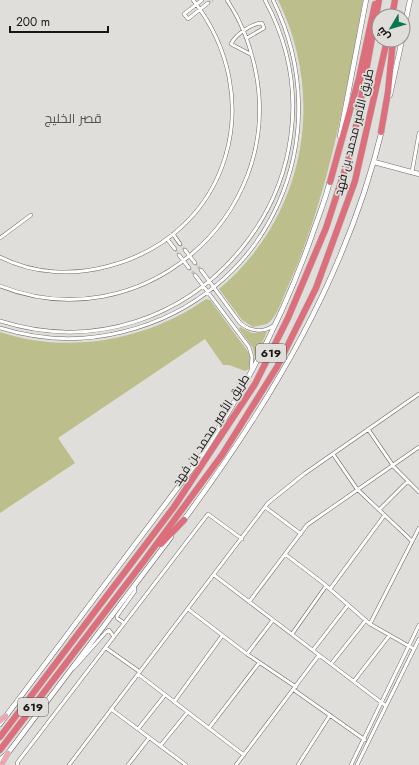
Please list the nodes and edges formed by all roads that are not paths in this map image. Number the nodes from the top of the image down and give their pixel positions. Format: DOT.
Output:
graph roads {
  1 [pos="193,0"];
  2 [pos="202,0"];
  3 [pos="227,0"];
  4 [pos="265,0"];
  5 [pos="273,0"];
  6 [pos="366,0"];
  7 [pos="376,0"];
  8 [pos="379,0"];
  9 [pos="196,4"];
  10 [pos="208,4"];
  11 [pos="200,9"];
  12 [pos="244,31"];
  13 [pos="247,38"];
  14 [pos="385,48"];
  15 [pos="392,48"];
  16 [pos="400,48"];
  17 [pos="252,55"];
  18 [pos="381,132"];
  19 [pos="419,133"];
  20 [pos="374,162"];
  21 [pos="412,172"];
  22 [pos="419,174"];
  23 [pos="330,182"];
  24 [pos="31,215"];
  25 [pos="173,234"];
  26 [pos="0,238"];
  27 [pos="167,239"];
  28 [pos="180,244"];
  29 [pos="175,249"];
  30 [pos="185,250"];
  31 [pos="179,255"];
  32 [pos="190,256"];
  33 [pos="0,257"];
  34 [pos="184,261"];
  35 [pos="195,263"];
  36 [pos="189,268"];
  37 [pos="200,270"];
  38 [pos="195,275"];
  39 [pos="210,282"];
  40 [pos="0,286"];
  41 [pos="204,287"];
  42 [pos="214,287"];
  43 [pos="208,292"];
  44 [pos="0,321"];
  45 [pos="275,324"];
  46 [pos="0,328"];
  47 [pos="250,375"];
  48 [pos="419,394"];
  49 [pos="368,429"];
  50 [pos="419,448"];
  51 [pos="333,454"];
  52 [pos="393,465"];
  53 [pos="408,482"];
  54 [pos="357,490"];
  55 [pos="419,492"];
  56 [pos="265,507"];
  57 [pos="379,510"];
  58 [pos="384,516"];
  59 [pos="184,520"];
  60 [pos="419,528"];
  61 [pos="301,534"];
  62 [pos="242,539"];
  63 [pos="412,541"];
  64 [pos="150,554"];
  65 [pos="285,554"];
  66 [pos="214,575"];
  67 [pos="134,586"];
  68 [pos="326,586"];
  69 [pos="330,589"];
  70 [pos="249,602"];
  71 [pos="348,604"];
  72 [pos="188,609"];
  73 [pos="273,620"];
  74 [pos="366,620"];
  75 [pos="124,623"];
  76 [pos="370,624"];
  77 [pos="419,626"];
  78 [pos="292,634"];
  79 [pos="222,636"];
  80 [pos="389,636"];
  81 [pos="114,637"];
  82 [pos="419,639"];
  83 [pos="409,647"];
  84 [pos="106,648"];
  85 [pos="414,649"];
  86 [pos="313,650"];
  87 [pos="247,654"];
  88 [pos="319,655"];
  89 [pos="259,663"];
  90 [pos="332,664"];
  91 [pos="71,670"];
  92 [pos="139,673"];
  93 [pos="354,681"];
  94 [pos="295,688"];
  95 [pos="165,696"];
  96 [pos="174,702"];
  97 [pos="382,702"];
  98 [pos="386,706"];
  99 [pos="111,709"];
  100 [pos="187,713"];
  101 [pos="330,715"];
  102 [pos="6,716"];
  103 [pos="0,722"];
  104 [pos="209,728"];
  105 [pos="138,729"];
  106 [pos="0,737"];
  107 [pos="149,738"];
  108 [pos="364,739"];
  109 [pos="368,742"];
  110 [pos="160,746"];
  111 [pos="0,750"];
  112 [pos="8,753"];
  113 [pos="244,755"];
  114 [pos="0,760"];
  115 [pos="183,764"];
  116 [pos="1,765"];
  117 [pos="18,765"];
  118 [pos="69,765"];
  119 [pos="128,765"];
  120 [pos="237,765"];
  121 [pos="298,765"];
  122 [pos="351,765"];
  123 [pos="357,765"];
  1 -- 9 [label="street"];
  2 -- 9 [label="street"];
  3 -- 12 [label="street"];
  4 -- 39 [label="street"];
  5 -- 42 [label="street"];
  6 -- 23 [label="main road"];
  7 -- 23 [label="highway"];
  8 -- 106 [label="highway, طريق الأمير محمد بن فهد / 619"];
  9 -- 11 [label="street"];
  9 -- 11 [label="street"];
  10 -- 11 [label="street"];
  11 -- 25 [label="street"];
  12 -- 13 [label="street"];
  12 -- 13 [label="street"];
  12 -- 17 [label="street"];
  13 -- 17 [label="street"];
  14 -- 64 [label="highway, طريق الأمير محمد بن فهد / 619"];
  15 -- 18 [label="highway"];
  16 -- 18 [label="main road"];
  17 -- 32 [label="street"];
  18 -- 20 [label="main road"];
  19 -- 21 [label="street"];
  20 -- 21 [label="main road"];
  20 -- 59 [label="main road"];
  21 -- 22 [label="main road"];
  23 -- 45 [label="main road"];
  24 -- 26 [label="street"];
  25 -- 27 [label="street"];
  25 -- 28 [label="street"];
  27 -- 29 [label="street"];
  27 -- 33 [label="street"];
  30 -- 32 [label="street"];
  31 -- 34 [label="street"];
  32 -- 34 [label="street"];
  32 -- 35 [label="street"];
  34 -- 36 [label="street"];
  34 -- 40 [label="street"];
  37 -- 39 [label="street"];
  38 -- 41 [label="street"];
  39 -- 41 [label="street"];
  39 -- 42 [label="street"];
  41 -- 43 [label="street"];
  41 -- 44 [label="street"];
  42 -- 43 [label="street"];
  42 -- 45 [label="street"];
  43 -- 46 [label="street"];
  43 -- 47 [label="street"];
  45 -- 47 [label="main road"];
  47 -- 102 [label="main road"];
  48 -- 49 [label="street"];
  49 -- 51 [label="street"];
  49 -- 52 [label="street"];
  50 -- 52 [label="street"];
  51 -- 54 [label="street"];
  51 -- 56 [label="street"];
  52 -- 53 [label="street"];
  52 -- 54 [label="street"];
  53 -- 55 [label="street"];
  53 -- 57 [label="street"];
  54 -- 57 [label="street"];
  54 -- 61 [label="street"];
  56 -- 61 [label="street"];
  56 -- 62 [label="street"];
  57 -- 58 [label="street"];
  58 -- 63 [label="street"];
  58 -- 69 [label="street"];
  59 -- 64 [label="highway"];
  59 -- 67 [label="main road"];
  60 -- 63 [label="street"];
  61 -- 65 [label="street"];
  62 -- 66 [label="street"];
  62 -- 75 [label="street"];
  63 -- 76 [label="street"];
  64 -- 111 [label="highway, طريق الأمير محمد بن فهد / 619"];
  65 -- 68 [label="street"];
  65 -- 70 [label="street"];
  66 -- 70 [label="street"];
  66 -- 72 [label="street"];
  67 -- 75 [label="street"];
  67 -- 91 [label="main road"];
  68 -- 69 [label="street"];
  68 -- 78 [label="street"];
  69 -- 71 [label="street"];
  70 -- 73 [label="street"];
  71 -- 74 [label="street"];
  71 -- 86 [label="street"];
  72 -- 79 [label="street"];
  72 -- 92 [label="street"];
  73 -- 78 [label="street"];
  73 -- 87 [label="street"];
  74 -- 76 [label="street"];
  74 -- 90 [label="street"];
  75 -- 81 [label="street"];
  76 -- 80 [label="street"];
  77 -- 83 [label="street"];
  78 -- 86 [label="street"];
  79 -- 87 [label="street"];
  79 -- 96 [label="street"];
  80 -- 83 [label="street"];
  80 -- 93 [label="street"];
  81 -- 84 [label="street"];
  81 -- 91 [label="street"];
  82 -- 85 [label="street"];
  83 -- 85 [label="street"];
  83 -- 97 [label="street"];
  84 -- 92 [label="street"];
  84 -- 117 [label="street"];
  85 -- 98 [label="street"];
  86 -- 88 [label="street"];
  87 -- 89 [label="street"];
  88 -- 90 [label="street"];
  88 -- 94 [label="street"];
  89 -- 94 [label="street"];
  89 -- 104 [label="street"];
  90 -- 93 [label="street"];
  91 -- 112 [label="main road"];
  92 -- 95 [label="street"];
  92 -- 99 [label="street"];
  93 -- 97 [label="street"];
  94 -- 101 [label="street"];
  94 -- 113 [label="street"];
  95 -- 96 [label="street"];
  95 -- 105 [label="street"];
  96 -- 100 [label="street"];
  97 -- 98 [label="street"];
  97 -- 108 [label="street"];
  98 -- 109 [label="street"];
  99 -- 105 [label="street"];
  99 -- 118 [label="street"];
  100 -- 104 [label="street"];
  100 -- 110 [label="street"];
  101 -- 108 [label="street"];
  101 -- 121 [label="street"];
  102 -- 103 [label="main road"];
  104 -- 113 [label="street"];
  105 -- 107 [label="street"];
  107 -- 110 [label="street"];
  107 -- 119 [label="street"];
  108 -- 109 [label="street"];
  108 -- 122 [label="street"];
  109 -- 123 [label="street"];
  110 -- 115 [label="street"];
  112 -- 114 [label="main road"];
  112 -- 116 [label="main road"];
  113 -- 120 [label="street"];
}
